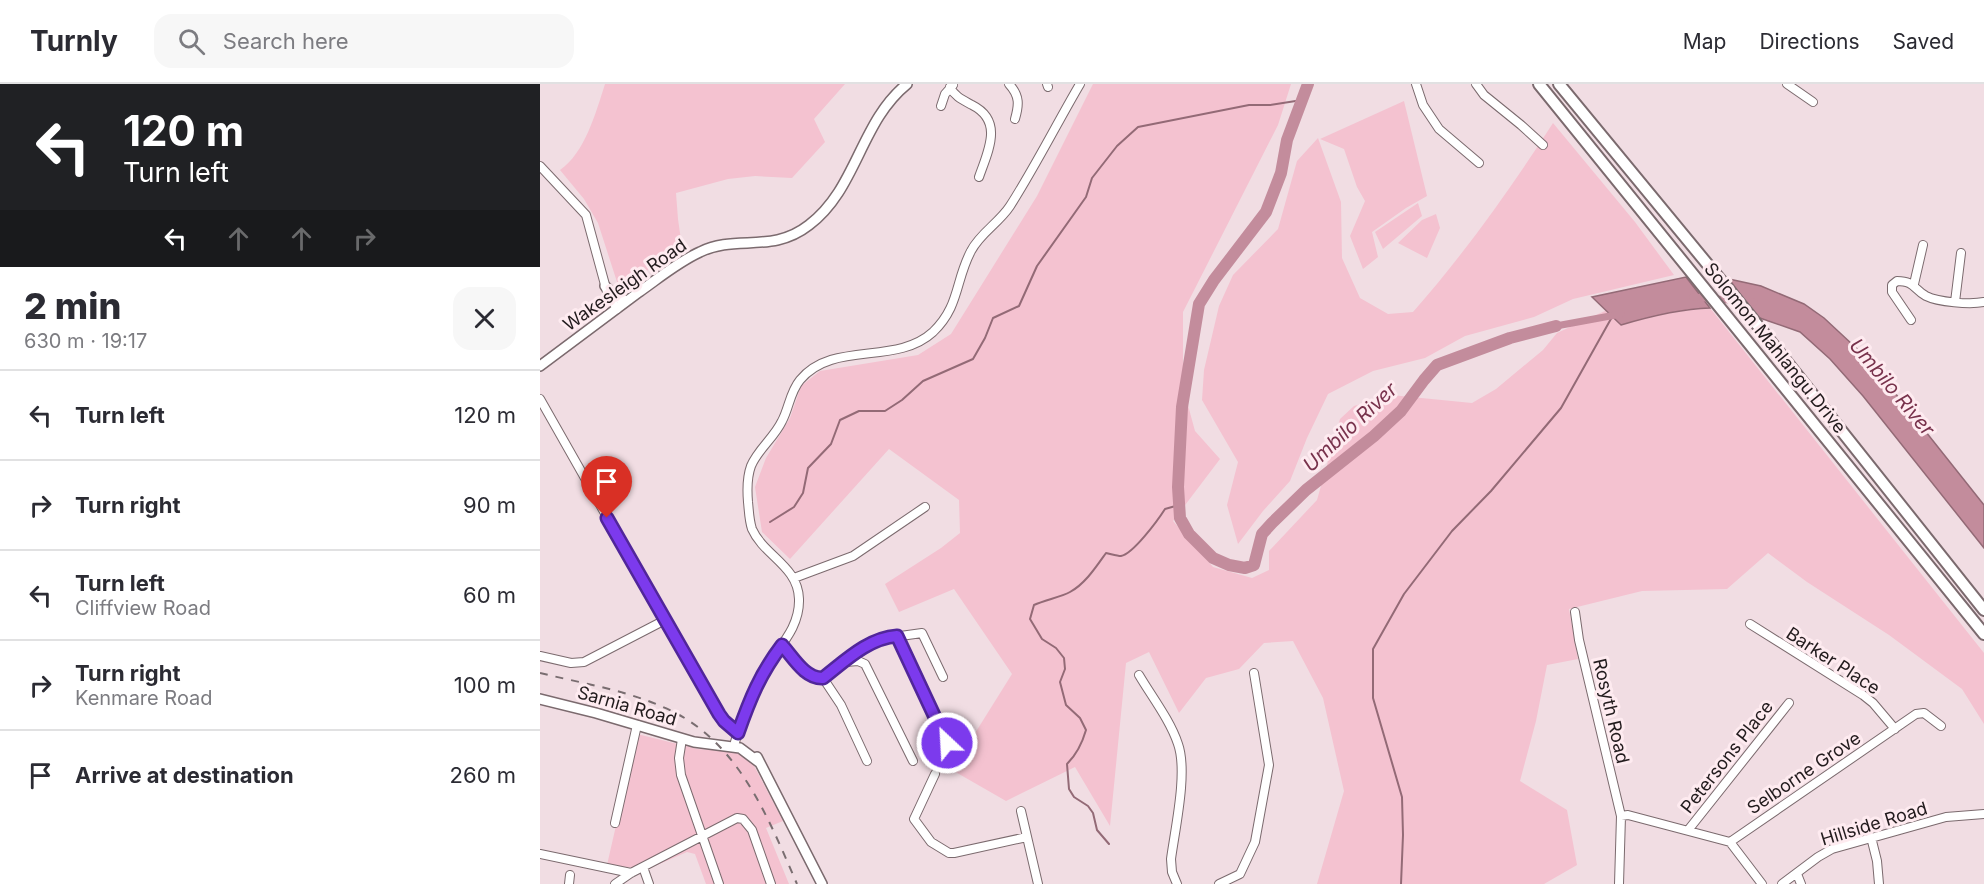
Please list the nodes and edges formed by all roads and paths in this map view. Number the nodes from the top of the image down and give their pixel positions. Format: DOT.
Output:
graph roads {
  1 [pos="907,84"];
  2 [pos="1009,84"];
  3 [pos="1080,84"];
  4 [pos="1416,84"];
  5 [pos="1476,84"];
  6 [pos="1539,84"];
  7 [pos="1559,84"];
  8 [pos="1787,84"];
  9 [pos="952,86"];
  10 [pos="1813,102"];
  11 [pos="940,106"];
  12 [pos="1015,119"];
  13 [pos="1543,145"];
  14 [pos="1479,163"];
  15 [pos="540,166"];
  16 [pos="979,177"];
  17 [pos="1923,245"];
  18 [pos="1961,252"];
  19 [pos="1914,284"];
  20 [pos="605,286"];
  21 [pos="627,301"];
  22 [pos="1955,302"];
  23 [pos="1984,303"];
  24 [pos="617,309"];
  25 [pos="1911,320"];
  26 [pos="540,366"];
  27 [pos="540,399"];
  28 [pos="925,507"];
  29 [pos="794,578"];
  30 [pos="1984,610"];
  31 [pos="1575,612"];
  32 [pos="664,620"];
  33 [pos="1750,624"];
  34 [pos="1984,634"];
  35 [pos="897,636"];
  36 [pos="782,645"];
  37 [pos="540,656"];
  38 [pos="844,662"];
  39 [pos="1254,674"];
  40 [pos="1139,675"];
  41 [pos="943,677"];
  42 [pos="823,678"];
  43 [pos="540,699"];
  44 [pos="1789,703"];
  45 [pos="637,725"];
  46 [pos="1941,726"];
  47 [pos="1895,729"];
  48 [pos="682,739"];
  49 [pos="736,740"];
  50 [pos="947,743"];
  51 [pos="867,760"];
  52 [pos="913,761"];
  53 [pos="935,774"];
  54 [pos="1021,811"];
  55 [pos="1984,814"];
  56 [pos="1621,816"];
  57 [pos="615,823"];
  58 [pos="1689,829"];
  59 [pos="702,836"];
  60 [pos="1027,837"];
  61 [pos="1871,837"];
  62 [pos="1730,842"];
  63 [pos="540,854"];
  64 [pos="643,867"];
  65 [pos="631,873"];
  66 [pos="1797,874"];
  67 [pos="615,884"];
  68 [pos="650,884"];
  69 [pos="719,884"];
  70 [pos="771,884"];
  71 [pos="822,884"];
  72 [pos="1038,884"];
  73 [pos="1178,884"];
  74 [pos="1219,884"];
  75 [pos="1619,884"];
  76 [pos="1762,884"];
  77 [pos="1782,884"];
  78 [pos="1801,884"];
  79 [pos="1879,884"];
  1 -- 21 [label="main road, Wakesleigh Road"];
  2 -- 12 [label="street"];
  3 -- 29 [label="street"];
  4 -- 14 [label="street"];
  5 -- 13 [label="street"];
  6 -- 34 [label="highway, Solomon Mahlangu Drive"];
  7 -- 30 [label="highway, Solomon Mahlangu Drive"];
  8 -- 10 [label="street"];
  9 -- 11 [label="street"];
  9 -- 16 [label="street"];
  15 -- 20 [label="street"];
  17 -- 19 [label="street"];
  18 -- 22 [label="street"];
  19 -- 22 [label="street"];
  19 -- 25 [label="street"];
  20 -- 21 [label="main road"];
  20 -- 24 [label="street"];
  21 -- 24 [label="main road, Wakesleigh Road"];
  22 -- 23 [label="street"];
  24 -- 26 [label="main road, Wakesleigh Road"];
  27 -- 32 [label="street"];
  28 -- 29 [label="street"];
  29 -- 36 [label="street"];
  31 -- 56 [label="street, Rosyth Road"];
  32 -- 37 [label="street"];
  32 -- 49 [label="street"];
  33 -- 47 [label="street, Barker Place"];
  35 -- 38 [label="street"];
  35 -- 41 [label="street"];
  35 -- 50 [label="street"];
  36 -- 42 [label="street"];
  36 -- 49 [label="street"];
  38 -- 42 [label="street"];
  38 -- 52 [label="street"];
  39 -- 74 [label="street"];
  40 -- 73 [label="street"];
  42 -- 51 [label="street"];
  43 -- 45 [label="main road, Sarnia Road"];
  44 -- 58 [label="street, Petersons Place"];
  45 -- 48 [label="main road, Sarnia Road"];
  45 -- 57 [label="street"];
  46 -- 47 [label="street, Selborne Grove"];
  47 -- 62 [label="street, Selborne Grove"];
  48 -- 49 [label="main road, Sarnia Road"];
  48 -- 59 [label="street"];
  49 -- 71 [label="main road, Sarnia Road"];
  53 -- 60 [label="street"];
  54 -- 60 [label="street"];
  55 -- 61 [label="street, Hillside Road"];
  56 -- 58 [label="street"];
  56 -- 75 [label="street, Rosyth Road"];
  58 -- 62 [label="street"];
  59 -- 64 [label="street"];
  59 -- 69 [label="street"];
  59 -- 70 [label="street"];
  60 -- 72 [label="street"];
  61 -- 66 [label="street, Hillside Road"];
  61 -- 79 [label="street"];
  62 -- 76 [label="street"];
  63 -- 65 [label="street"];
  64 -- 65 [label="street"];
  64 -- 68 [label="street"];
  65 -- 67 [label="street"];
  66 -- 77 [label="street, Hillside Road"];
  66 -- 78 [label="street"];
}
